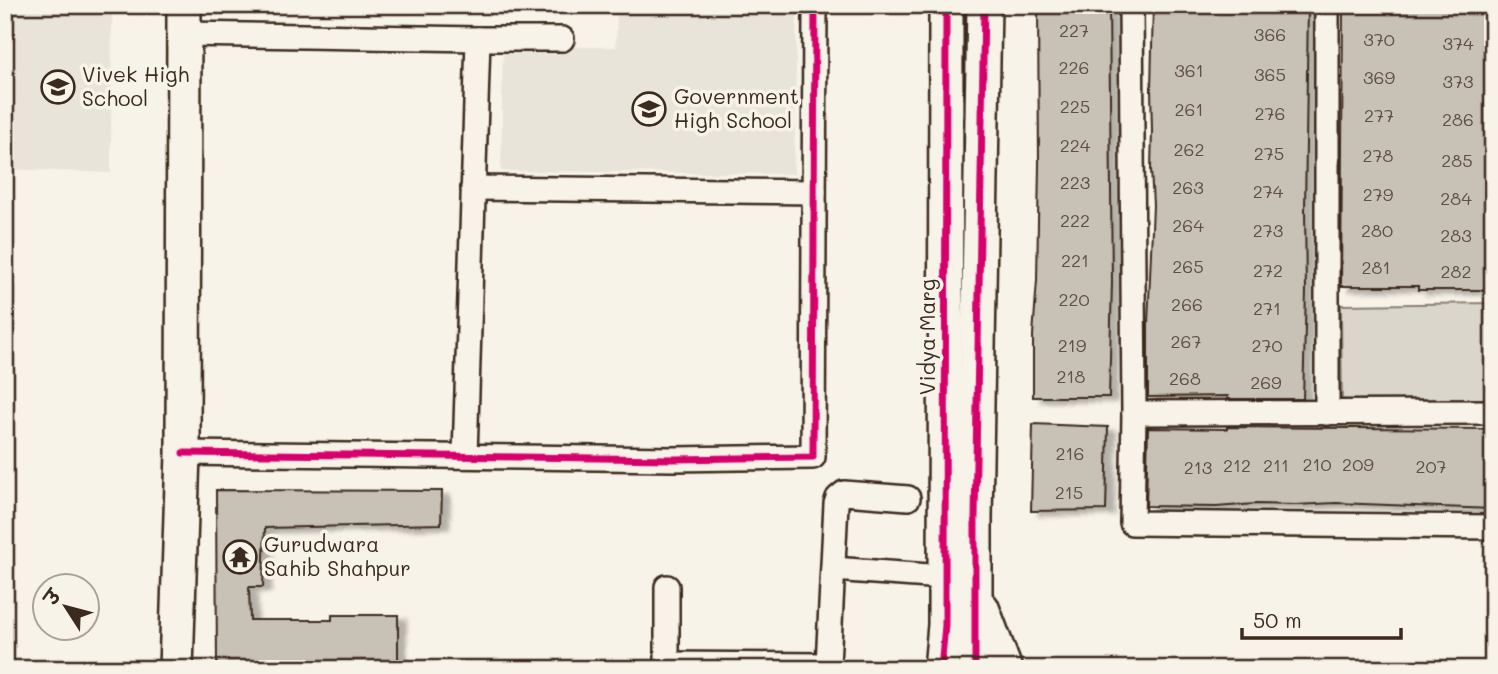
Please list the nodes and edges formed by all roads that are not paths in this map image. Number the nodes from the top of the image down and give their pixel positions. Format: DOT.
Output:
graph roads {
  1 [pos="815,5"];
  2 [pos="946,5"];
  3 [pos="984,5"];
  4 [pos="1131,5"];
  5 [pos="1327,5"];
  6 [pos="183,20"];
  7 [pos="562,39"];
  8 [pos="478,40"];
  9 [pos="473,188"];
  10 [pos="814,192"];
  11 [pos="1493,412"];
  12 [pos="1134,413"];
  13 [pos="1327,413"];
  14 [pos="183,453"];
  15 [pos="465,456"];
  16 [pos="908,498"];
  17 [pos="1493,527"];
  18 [pos="833,569"];
  19 [pos="929,576"];
  20 [pos="975,583"];
  21 [pos="667,587"];
  22 [pos="667,666"];
  23 [pos="828,667"];
  24 [pos="176,669"];
  25 [pos="941,669"];
  26 [pos="975,669"];
  27 [pos="1006,669"];
  1 -- 10 [label="street"];
  2 -- 25 [label="main road, Vidya Marg"];
  3 -- 20 [label="main road"];
  4 -- 12 [label="street"];
  5 -- 13 [label="street"];
  6 -- 8 [label="street"];
  6 -- 14 [label="main road"];
  7 -- 8 [label="street"];
  8 -- 9 [label="street"];
  9 -- 10 [label="street"];
  9 -- 15 [label="street"];
  10 -- 15 [label="street"];
  11 -- 13 [label="street"];
  12 -- 13 [label="street"];
  12 -- 17 [label="street"];
  14 -- 15 [label="street"];
  14 -- 24 [label="main road"];
  16 -- 18 [label="street"];
  18 -- 19 [label="street"];
  18 -- 23 [label="street"];
  20 -- 26 [label="main road"];
  20 -- 27 [label="main road"];
  21 -- 22 [label="street"];
  22 -- 23 [label="street"];
}
